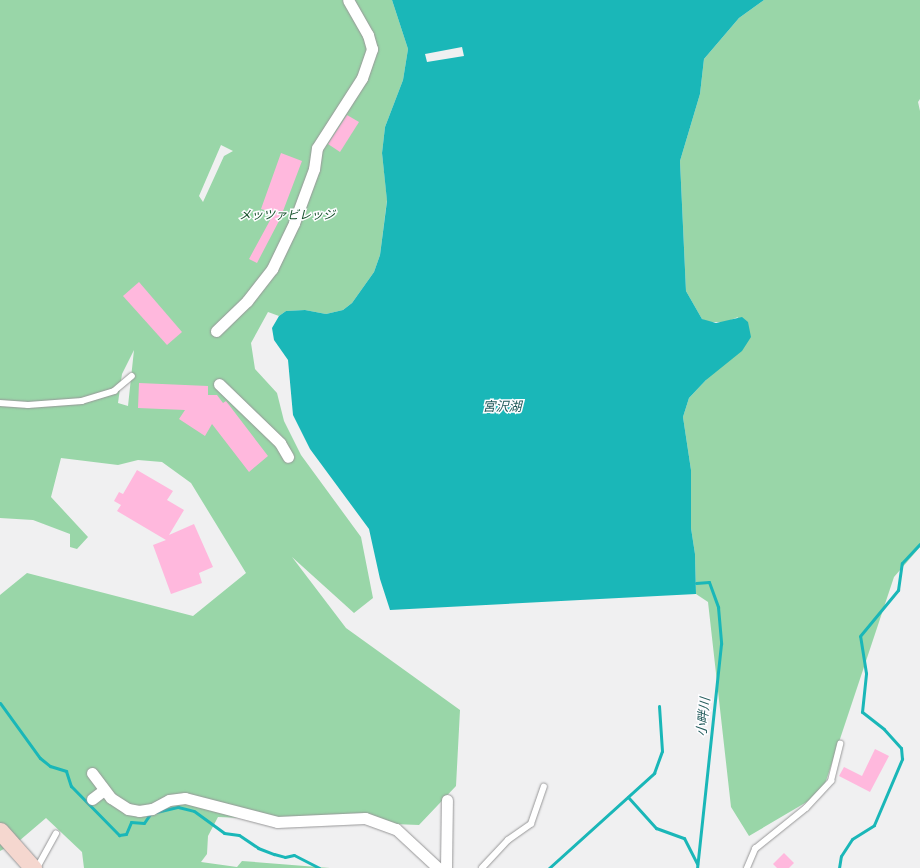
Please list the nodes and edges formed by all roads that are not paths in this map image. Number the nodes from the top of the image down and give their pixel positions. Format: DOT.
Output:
graph roads {
  1 [pos="348,0"];
  2 [pos="216,331"];
  3 [pos="132,376"];
  4 [pos="219,384"];
  5 [pos="0,403"];
  6 [pos="288,457"];
  7 [pos="840,744"];
  8 [pos="92,773"];
  9 [pos="544,787"];
  10 [pos="104,790"];
  11 [pos="92,799"];
  12 [pos="446,800"];
  13 [pos="0,831"];
  14 [pos="56,834"];
  15 [pos="33,868"];
  16 [pos="37,868"];
  17 [pos="438,868"];
  18 [pos="446,868"];
  19 [pos="482,868"];
  20 [pos="747,868"];
  1 -- 2 [label="street"];
  3 -- 5 [label="lane"];
  4 -- 6 [label="street"];
  7 -- 20 [label="lane"];
  8 -- 10 [label="street"];
  9 -- 19 [label="lane"];
  10 -- 11 [label="street"];
  10 -- 17 [label="street"];
  12 -- 18 [label="street"];
  13 -- 15 [label="main road"];
  14 -- 16 [label="lane"];
}
